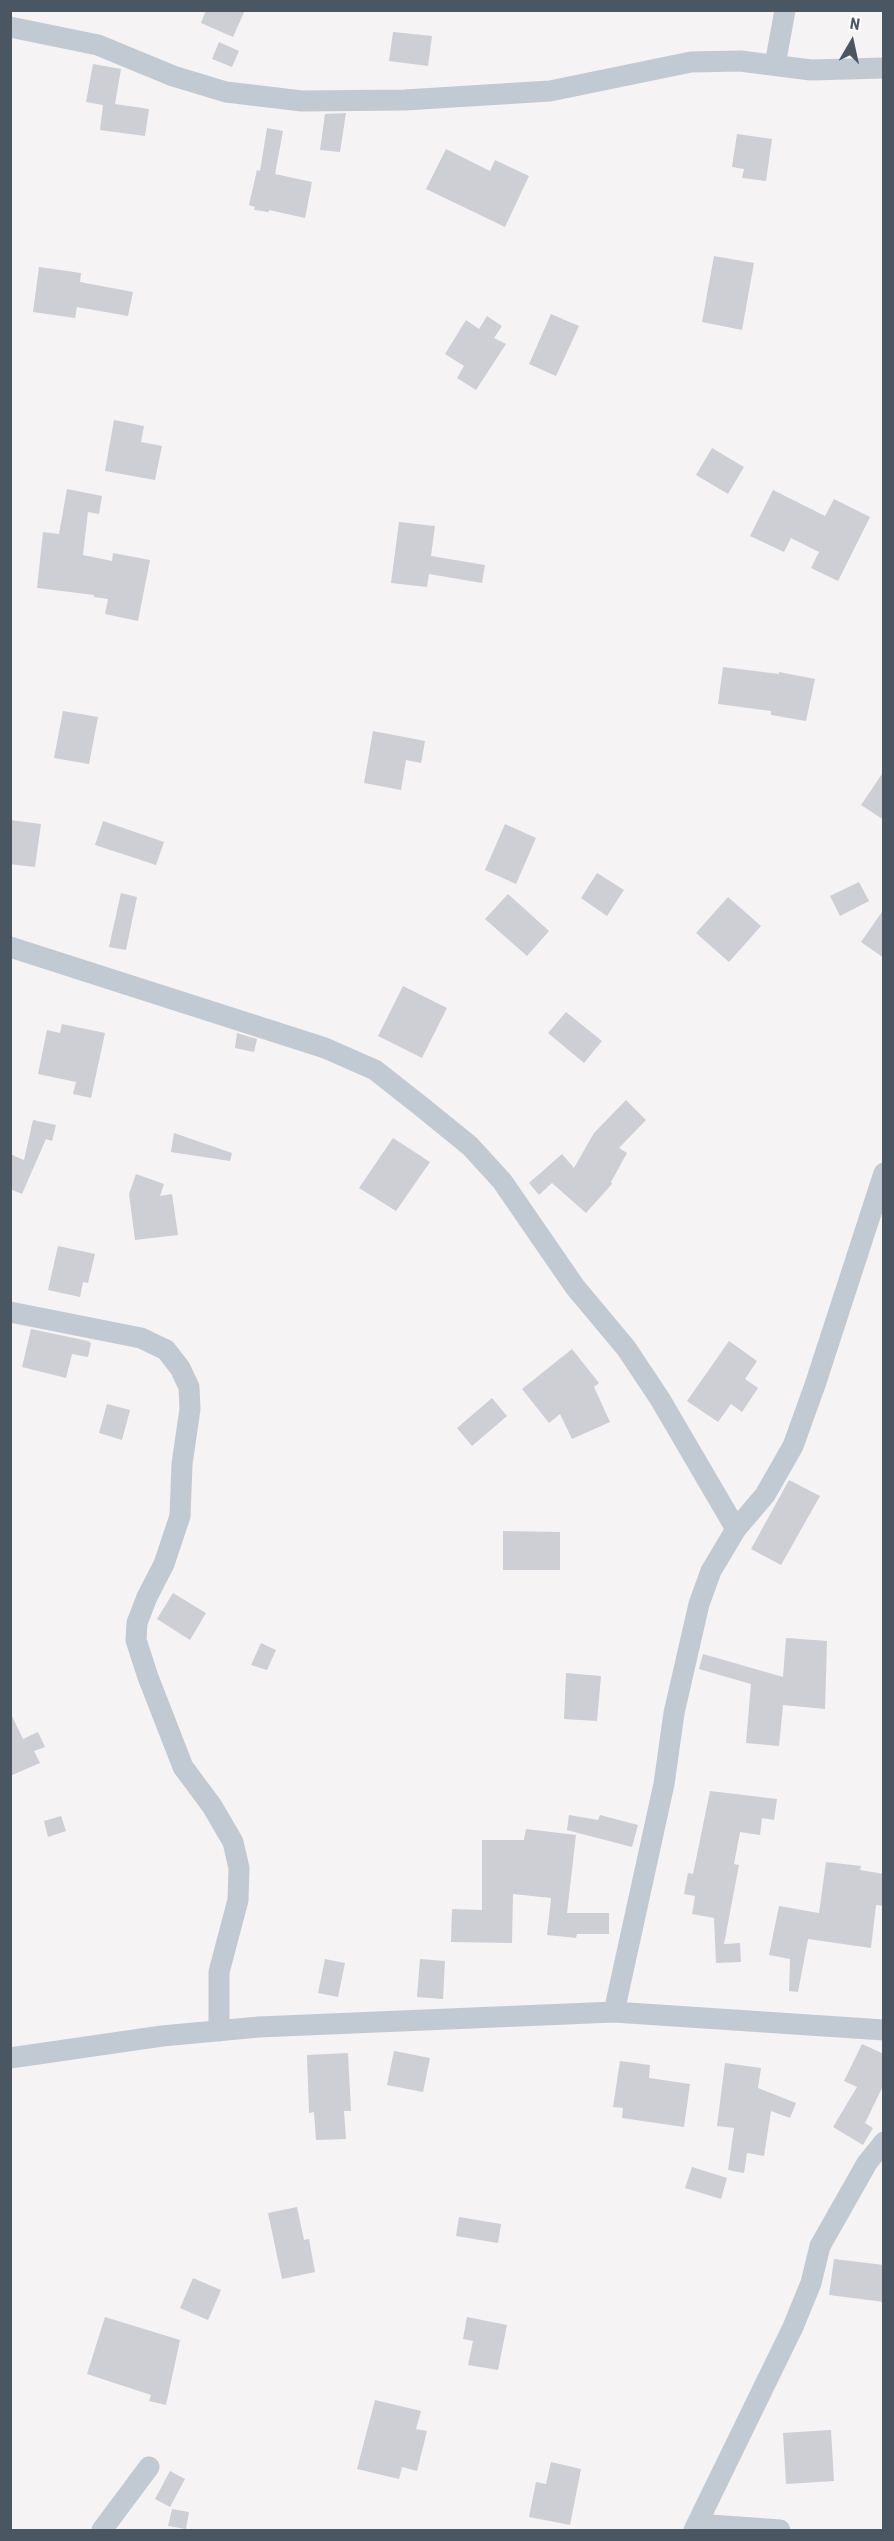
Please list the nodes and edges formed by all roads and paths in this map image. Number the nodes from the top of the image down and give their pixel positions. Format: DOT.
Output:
graph roads {
  1 [pos="785,10"];
  2 [pos="10,27"];
  3 [pos="775,65"];
  4 [pos="884,68"];
  5 [pos="10,947"];
  6 [pos="884,1173"];
  7 [pos="10,1312"];
  8 [pos="736,1529"];
  9 [pos="614,2012"];
  10 [pos="884,2030"];
  11 [pos="219,2031"];
  12 [pos="10,2058"];
  13 [pos="884,2142"];
  14 [pos="149,2467"];
  15 [pos="695,2527"];
  16 [pos="102,2530"];
  17 [pos="780,2530"];
  1 -- 3 [label="street"];
  2 -- 3 [label="street"];
  3 -- 4 [label="street"];
  5 -- 8 [label="street"];
  6 -- 8 [label="street"];
  7 -- 11 [label="street"];
  8 -- 9 [label="street"];
  9 -- 10 [label="street"];
  9 -- 11 [label="street"];
  11 -- 12 [label="street"];
  13 -- 15 [label="street"];
  14 -- 16 [label="street"];
  15 -- 17 [label="street"];
}
